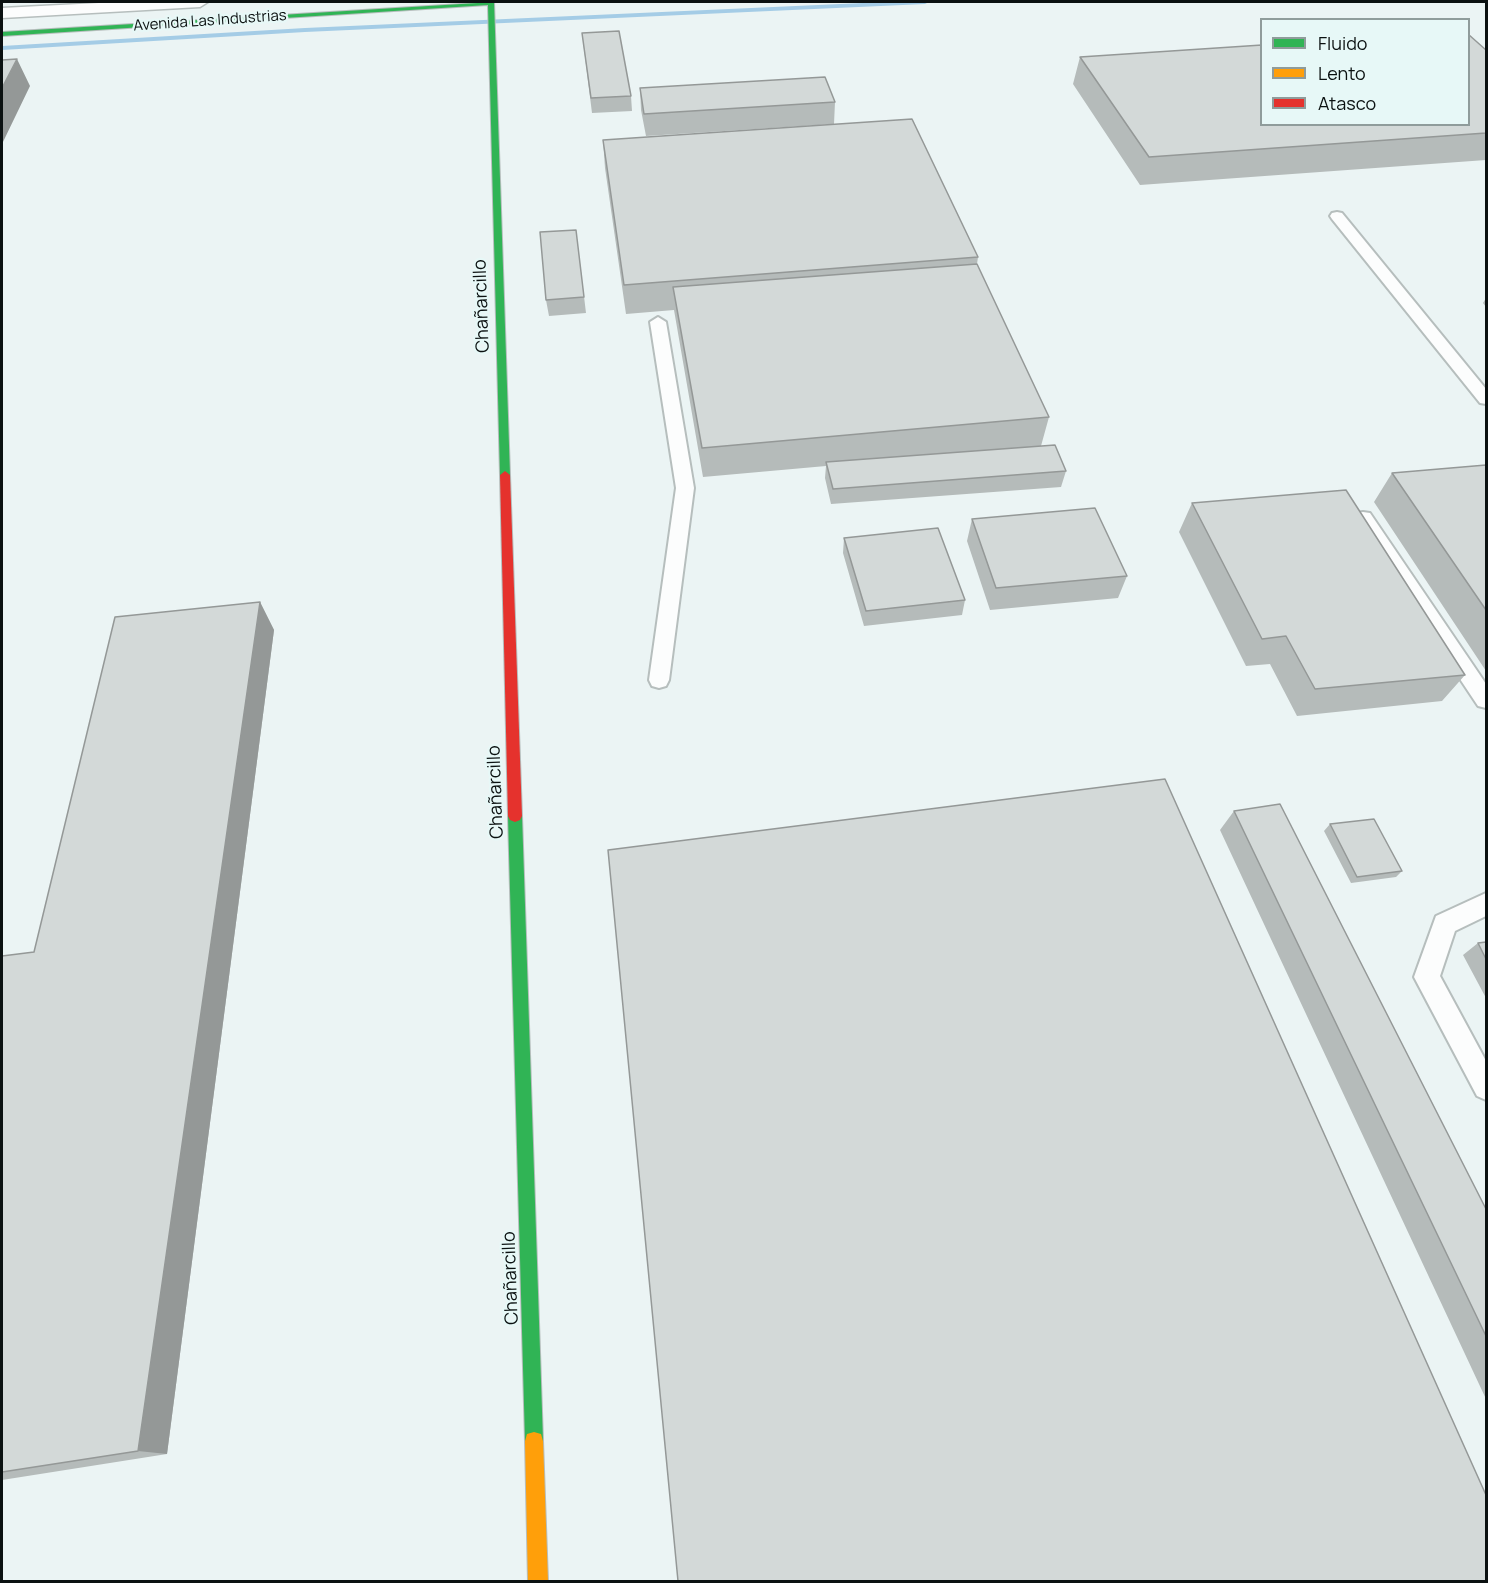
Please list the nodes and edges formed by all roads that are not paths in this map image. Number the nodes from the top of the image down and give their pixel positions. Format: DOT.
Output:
graph roads {
  1 [pos="200,2"];
  2 [pos="491,2"];
  3 [pos="2,13"];
  4 [pos="2,34"];
  5 [pos="1337,216"];
  6 [pos="658,322"];
  7 [pos="1486,399"];
  8 [pos="1362,516"];
  9 [pos="659,680"];
  10 [pos="1486,700"];
  11 [pos="1486,904"];
  12 [pos="1486,1087"];
  13 [pos="538,1581"];
  1 -- 3 [label="street, Avenida Las Industrias"];
  2 -- 4 [label="street, Avenida Las Industrias"];
  2 -- 13 [label="street, Chañarcillo"];
  5 -- 7 [label="lane"];
  6 -- 9 [label="lane"];
  8 -- 10 [label="lane"];
  11 -- 12 [label="lane"];
}
